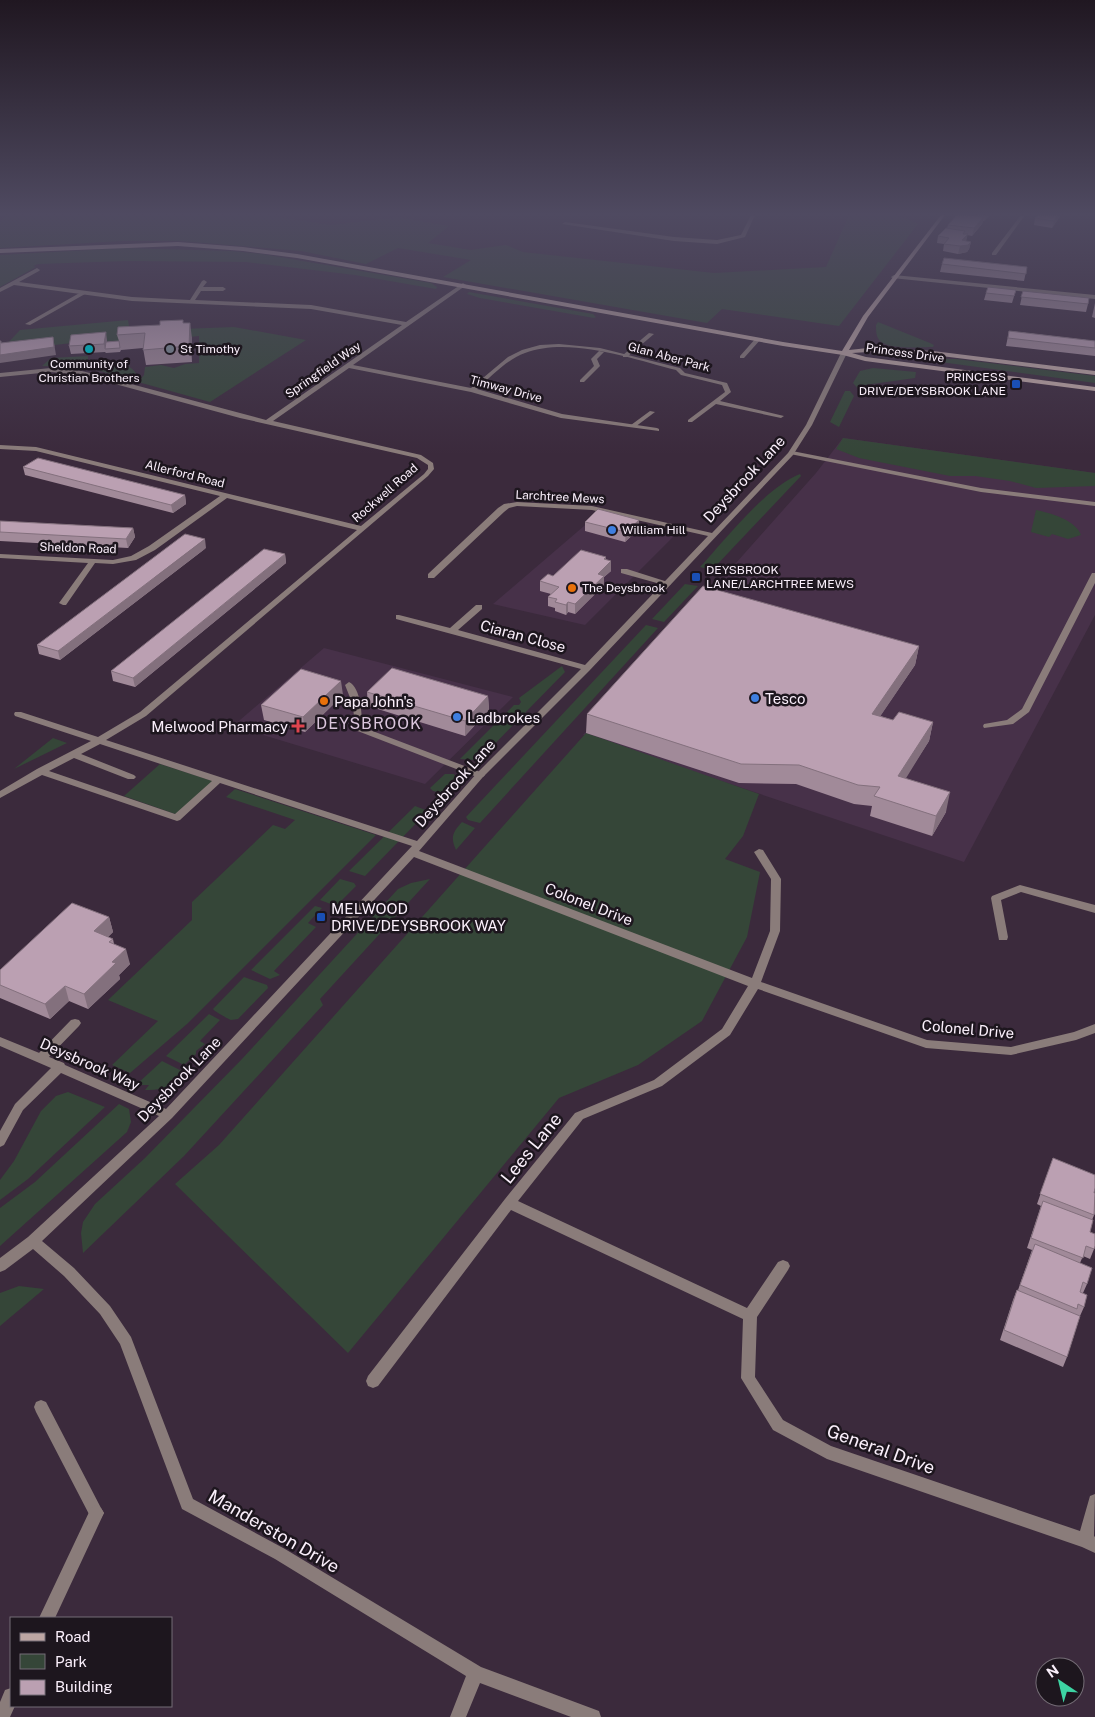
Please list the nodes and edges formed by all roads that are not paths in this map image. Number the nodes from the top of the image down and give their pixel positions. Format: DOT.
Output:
graph roads {
  1 [pos="79,295"];
  2 [pos="100,295"];
  3 [pos="196,295"];
  4 [pos="450,295"];
  5 [pos="514,295"];
  6 [pos="881,295"];
  7 [pos="1076,295"];
  8 [pos="1095,297"];
  9 [pos="191,302"];
  10 [pos="28,324"];
  11 [pos="407,324"];
  12 [pos="651,334"];
  13 [pos="758,339"];
  14 [pos="601,352"];
  15 [pos="844,353"];
  16 [pos="933,353"];
  17 [pos="625,356"];
  18 [pos="742,357"];
  19 [pos="350,366"];
  20 [pos="925,367"];
  21 [pos="1095,373"];
  22 [pos="0,375"];
  23 [pos="582,381"];
  24 [pos="1095,388"];
  25 [pos="472,390"];
  26 [pos="716,402"];
  27 [pos="652,412"];
  28 [pos="782,416"];
  29 [pos="269,421"];
  30 [pos="690,421"];
  31 [pos="633,426"];
  32 [pos="656,430"];
  33 [pos="0,447"];
  34 [pos="792,453"];
  35 [pos="226,495"];
  36 [pos="1095,504"];
  37 [pos="363,529"];
  38 [pos="713,535"];
  39 [pos="0,556"];
  40 [pos="93,561"];
  41 [pos="624,571"];
  42 [pos="431,576"];
  43 [pos="1095,576"];
  44 [pos="667,583"];
  45 [pos="63,602"];
  46 [pos="479,607"];
  47 [pos="399,617"];
  48 [pos="452,631"];
  49 [pos="587,668"];
  50 [pos="349,685"];
  51 [pos="18,714"];
  52 [pos="987,726"];
  53 [pos="98,741"];
  54 [pos="73,754"];
  55 [pos="40,771"];
  56 [pos="480,775"];
  57 [pos="131,777"];
  58 [pos="218,780"];
  59 [pos="0,795"];
  60 [pos="415,849"];
  61 [pos="759,852"];
  62 [pos="1095,909"];
  63 [pos="1003,937"];
  64 [pos="755,984"];
  65 [pos="75,1023"];
  66 [pos="1095,1028"];
  67 [pos="0,1040"];
  68 [pos="41,1058"];
  69 [pos="60,1066"];
  70 [pos="168,1115"];
  71 [pos="0,1142"];
  72 [pos="510,1203"];
  73 [pos="32,1241"];
  74 [pos="0,1266"];
  75 [pos="783,1266"];
  76 [pos="750,1316"];
  77 [pos="373,1380"];
  78 [pos="42,1407"];
  79 [pos="1095,1501"];
  80 [pos="1090,1542"];
  81 [pos="47,1617"];
  82 [pos="476,1673"];
  83 [pos="10,1698"];
  84 [pos="2,1717"];
  85 [pos="458,1717"];
  86 [pos="593,1717"];
  1 -- 10 [label="street"];
  2 -- 9 [label="street"];
  3 -- 9 [label="street"];
  4 -- 11 [label="street, Springfield Way"];
  5 -- 13 [label="street"];
  6 -- 15 [label="street, Deysbrook Lane"];
  7 -- 8 [label="street"];
  9 -- 11 [label="street"];
  11 -- 19 [label="street, Springfield Way"];
  12 -- 17 [label="street"];
  13 -- 15 [label="street"];
  13 -- 18 [label="street"];
  14 -- 17 [label="street, Glan Aber Park"];
  14 -- 23 [label="street"];
  14 -- 25 [label="street, Glan Aber Park"];
  15 -- 16 [label="street, Princess Drive"];
  15 -- 20 [label="street, Princess Drive"];
  15 -- 34 [label="street, Deysbrook Lane"];
  16 -- 20 [label="street"];
  16 -- 21 [label="street, Princess Drive"];
  17 -- 26 [label="street, Glan Aber Park"];
  19 -- 25 [label="street, Timway Drive"];
  19 -- 29 [label="street, Springfield Way"];
  20 -- 24 [label="street, Princess Drive"];
  22 -- 29 [label="street, Rockwell Road"];
  25 -- 31 [label="street, Timway Drive"];
  26 -- 28 [label="street"];
  26 -- 30 [label="street"];
  27 -- 31 [label="street"];
  29 -- 37 [label="street, Rockwell Road"];
  31 -- 32 [label="street, Timway Drive"];
  33 -- 35 [label="street, Allerford Road"];
  34 -- 36 [label="street"];
  34 -- 38 [label="street, Deysbrook Lane"];
  35 -- 37 [label="street, Allerford Road"];
  35 -- 40 [label="street, Sheldon Road"];
  37 -- 53 [label="street, Rockwell Road"];
  38 -- 42 [label="street, Larchtree Mews"];
  38 -- 44 [label="street, Deysbrook Lane"];
  39 -- 40 [label="street, Sheldon Road"];
  40 -- 45 [label="street"];
  41 -- 44 [label="street"];
  43 -- 52 [label="street"];
  44 -- 49 [label="street, Deysbrook Lane"];
  46 -- 48 [label="street, Ciaran Close"];
  47 -- 48 [label="street, Ciaran Close"];
  48 -- 49 [label="street, Ciaran Close"];
  49 -- 56 [label="street, Deysbrook Lane"];
  50 -- 56 [label="street"];
  51 -- 53 [label="street"];
  53 -- 54 [label="street, Rockwell Road"];
  53 -- 58 [label="street"];
  54 -- 55 [label="street, Rockwell Road"];
  54 -- 57 [label="street"];
  55 -- 58 [label="street"];
  55 -- 59 [label="street, Rockwell Road"];
  56 -- 60 [label="street, Deysbrook Lane"];
  58 -- 60 [label="street"];
  60 -- 64 [label="street, Colonel Drive"];
  60 -- 70 [label="street, Deysbrook Lane"];
  61 -- 64 [label="street"];
  62 -- 63 [label="street"];
  64 -- 66 [label="street, Colonel Drive"];
  64 -- 72 [label="street, Lees Lane"];
  65 -- 68 [label="street"];
  67 -- 68 [label="street, Deysbrook Way"];
  68 -- 69 [label="street, Deysbrook Way"];
  69 -- 70 [label="street, Deysbrook Way"];
  69 -- 71 [label="street"];
  70 -- 73 [label="street, Deysbrook Lane"];
  72 -- 76 [label="street"];
  72 -- 77 [label="street, Lees Lane"];
  73 -- 74 [label="street, Deysbrook Lane"];
  73 -- 82 [label="street, Manderston Drive"];
  75 -- 76 [label="street"];
  76 -- 80 [label="street, General Drive"];
  78 -- 81 [label="street"];
  79 -- 80 [label="street, General Drive"];
  82 -- 85 [label="street"];
  82 -- 86 [label="street, Manderston Drive"];
  83 -- 84 [label="street"];
}
